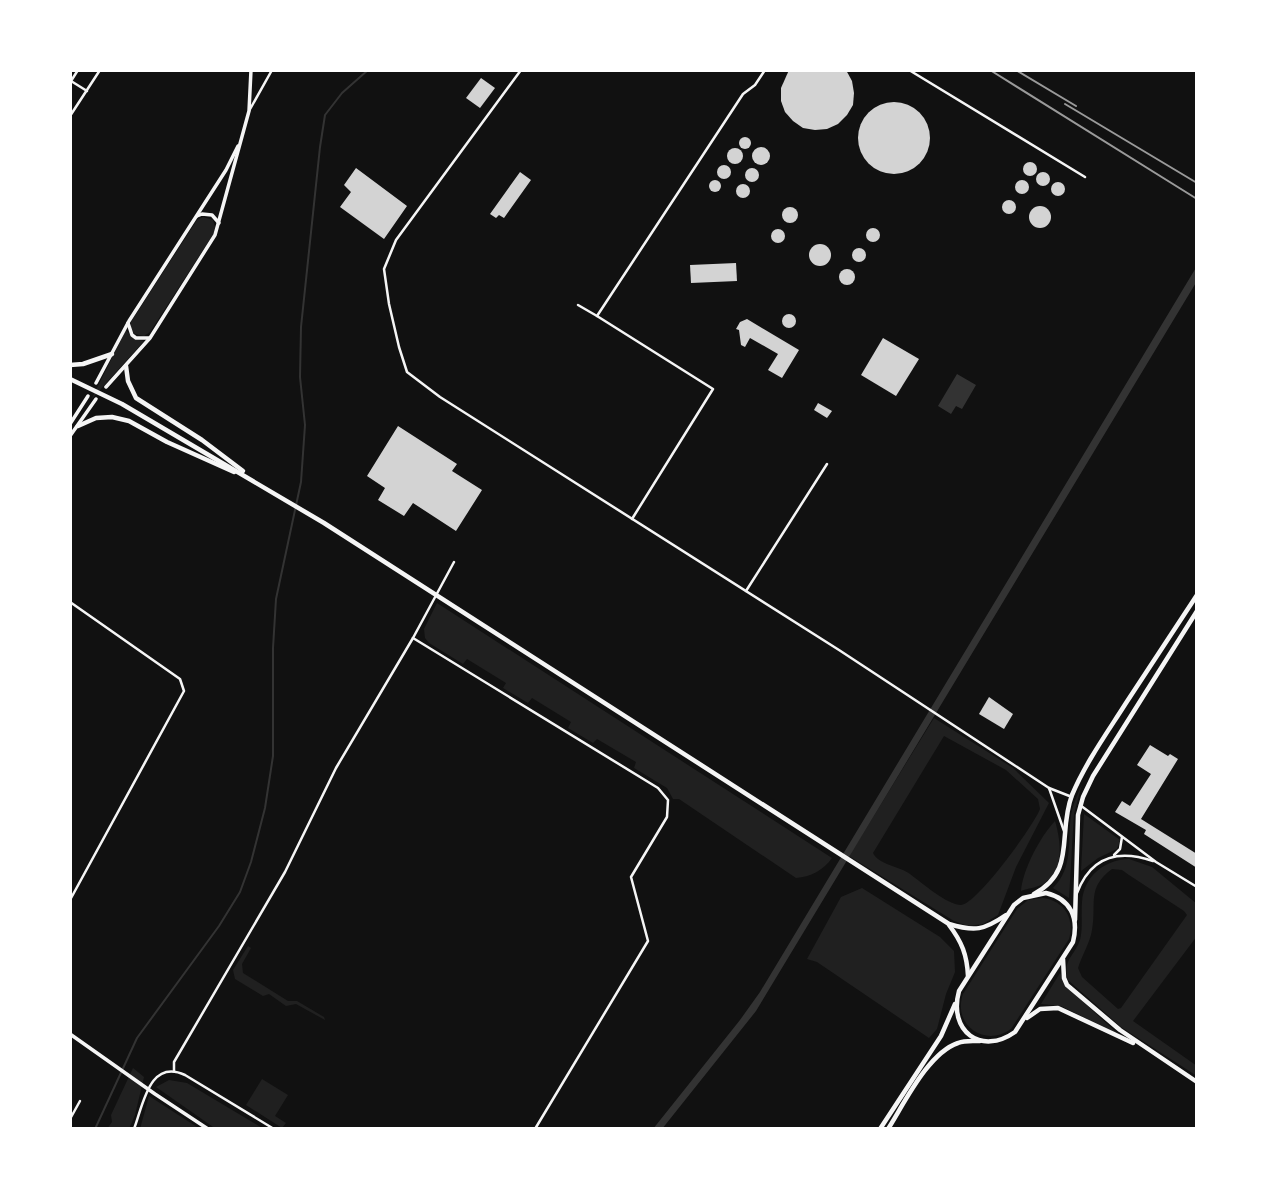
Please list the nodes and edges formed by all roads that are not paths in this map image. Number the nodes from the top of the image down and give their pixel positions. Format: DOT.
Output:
graph roads {
  1 [pos="78,70"];
  2 [pos="100,70"];
  3 [pos="251,70"];
  4 [pos="272,70"];
  5 [pos="521,70"];
  6 [pos="765,70"];
  7 [pos="909,70"];
  8 [pos="87,91"];
  9 [pos="249,111"];
  10 [pos="70,116"];
  11 [pos="240,141"];
  12 [pos="1085,177"];
  13 [pos="196,216"];
  14 [pos="219,223"];
  15 [pos="578,304"];
  16 [pos="597,316"];
  17 [pos="129,321"];
  18 [pos="150,338"];
  19 [pos="112,354"];
  20 [pos="70,365"];
  21 [pos="126,366"];
  22 [pos="70,379"];
  23 [pos="96,383"];
  24 [pos="106,387"];
  25 [pos="88,396"];
  26 [pos="96,399"];
  27 [pos="70,424"];
  28 [pos="78,426"];
  29 [pos="70,436"];
  30 [pos="827,464"];
  31 [pos="262,484"];
  32 [pos="631,520"];
  33 [pos="454,562"];
  34 [pos="746,591"];
  35 [pos="1197,595"];
  36 [pos="70,603"];
  37 [pos="1197,611"];
  38 [pos="413,638"];
  39 [pos="1049,788"];
  40 [pos="1072,797"];
  41 [pos="1080,805"];
  42 [pos="1065,834"];
  43 [pos="1122,837"];
  44 [pos="1111,857"];
  45 [pos="1156,862"];
  46 [pos="1197,886"];
  47 [pos="1034,894"];
  48 [pos="70,900"];
  49 [pos="1074,901"];
  50 [pos="1006,915"];
  51 [pos="1075,920"];
  52 [pos="949,924"];
  53 [pos="1063,958"];
  54 [pos="968,976"];
  55 [pos="955,1004"];
  56 [pos="1024,1021"];
  57 [pos="70,1034"];
  58 [pos="981,1041"];
  59 [pos="1143,1047"];
  60 [pos="174,1071"];
  61 [pos="1197,1082"];
  62 [pos="80,1101"];
  63 [pos="70,1119"];
  64 [pos="134,1129"];
  65 [pos="208,1129"];
  66 [pos="274,1129"];
  67 [pos="536,1129"];
  68 [pos="880,1129"];
  69 [pos="888,1129"];
  1 -- 8 [label="street"];
  2 -- 8 [label="street"];
  3 -- 9 [label="street"];
  4 -- 9 [label="street"];
  5 -- 32 [label="street"];
  6 -- 16 [label="street"];
  7 -- 12 [label="street"];
  8 -- 10 [label="street"];
  9 -- 11 [label="street"];
  11 -- 13 [label="street"];
  11 -- 14 [label="street"];
  13 -- 14 [label="street"];
  13 -- 17 [label="street"];
  14 -- 18 [label="street"];
  15 -- 16 [label="street"];
  16 -- 32 [label="street"];
  17 -- 18 [label="street"];
  17 -- 19 [label="street"];
  18 -- 21 [label="street"];
  19 -- 20 [label="main road"];
  19 -- 23 [label="street"];
  21 -- 24 [label="street"];
  21 -- 31 [label="main road"];
  22 -- 31 [label="main road"];
  25 -- 27 [label="street"];
  26 -- 28 [label="street"];
  28 -- 29 [label="street"];
  28 -- 31 [label="main road"];
  30 -- 34 [label="street"];
  31 -- 52 [label="main road"];
  32 -- 34 [label="street"];
  33 -- 38 [label="street"];
  34 -- 39 [label="street"];
  35 -- 40 [label="main road"];
  36 -- 48 [label="street"];
  37 -- 41 [label="main road"];
  38 -- 60 [label="street"];
  38 -- 67 [label="street"];
  39 -- 40 [label="street"];
  39 -- 42 [label="street"];
  40 -- 42 [label="main road"];
  41 -- 43 [label="street"];
  41 -- 49 [label="main road"];
  42 -- 47 [label="main road"];
  43 -- 44 [label="street"];
  43 -- 45 [label="street"];
  44 -- 45 [label="street"];
  44 -- 49 [label="street"];
  45 -- 46 [label="street"];
  47 -- 50 [label="main road"];
  47 -- 51 [label="main road"];
  49 -- 51 [label="main road"];
  50 -- 52 [label="main road"];
  50 -- 54 [label="main road"];
  51 -- 53 [label="main road"];
  52 -- 54 [label="main road"];
  53 -- 56 [label="main road"];
  53 -- 59 [label="main road"];
  54 -- 55 [label="main road"];
  55 -- 58 [label="main road"];
  55 -- 68 [label="main road"];
  56 -- 58 [label="main road"];
  56 -- 59 [label="main road"];
  57 -- 65 [label="street"];
  58 -- 69 [label="main road"];
  59 -- 61 [label="main road"];
  60 -- 64 [label="street"];
  60 -- 66 [label="street"];
  62 -- 63 [label="street"];
}
